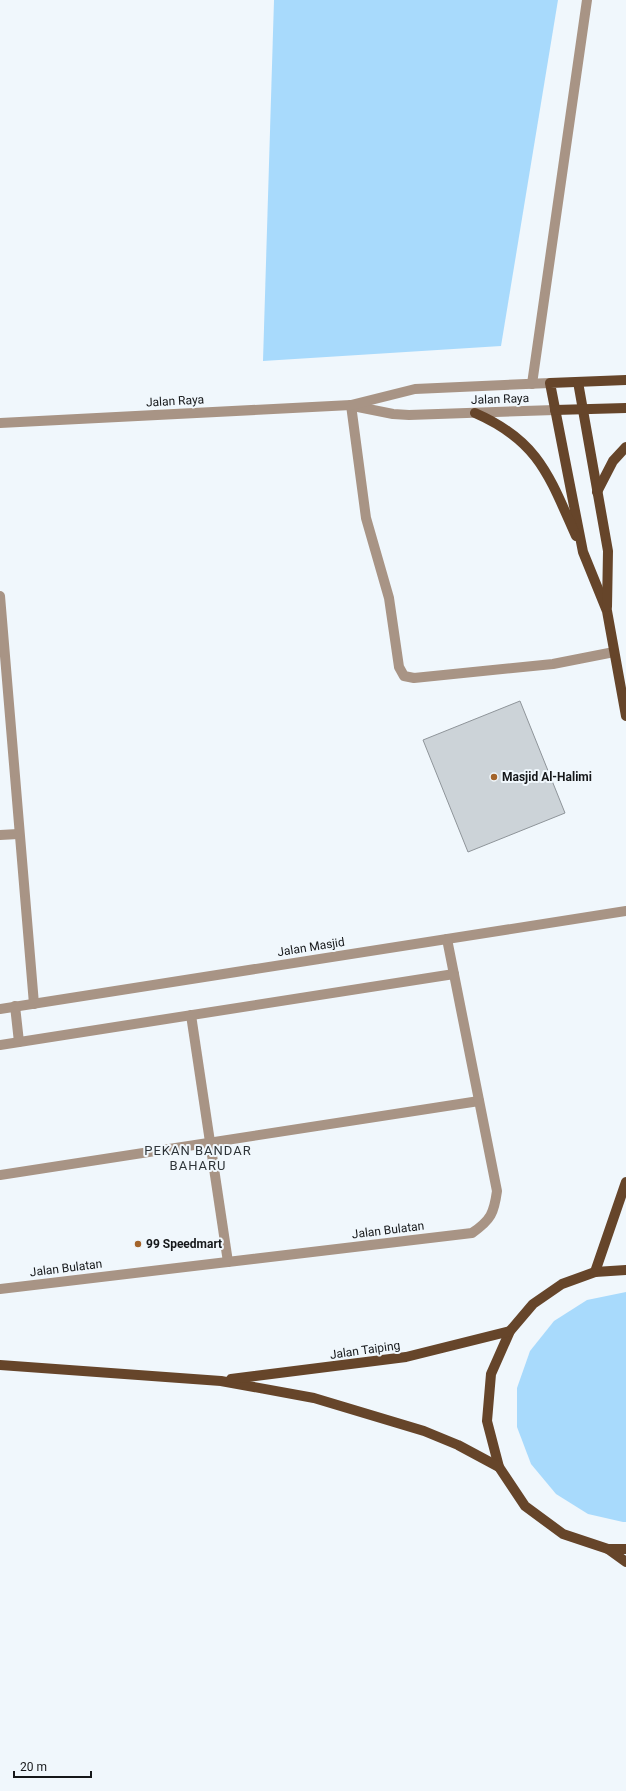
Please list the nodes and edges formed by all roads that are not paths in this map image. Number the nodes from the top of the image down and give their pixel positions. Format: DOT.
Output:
graph roads {
  1 [pos="587,0"];
  2 [pos="626,380"];
  3 [pos="578,382"];
  4 [pos="550,383"];
  5 [pos="532,384"];
  6 [pos="351,406"];
  7 [pos="626,408"];
  8 [pos="583,409"];
  9 [pos="555,410"];
  10 [pos="475,413"];
  11 [pos="0,423"];
  12 [pos="626,447"];
  13 [pos="597,492"];
  14 [pos="583,552"];
  15 [pos="0,596"];
  16 [pos="607,611"];
  17 [pos="614,652"];
  18 [pos="626,716"];
  19 [pos="18,834"];
  20 [pos="0,835"];
  21 [pos="626,911"];
  22 [pos="447,939"];
  23 [pos="454,974"];
  24 [pos="34,1004"];
  25 [pos="15,1006"];
  26 [pos="0,1008"];
  27 [pos="191,1015"];
  28 [pos="19,1042"];
  29 [pos="0,1045"];
  30 [pos="479,1101"];
  31 [pos="210,1142"];
  32 [pos="0,1175"];
  33 [pos="626,1182"];
  34 [pos="228,1262"];
  35 [pos="626,1270"];
  36 [pos="595,1272"];
  37 [pos="0,1289"];
  38 [pos="510,1331"];
  39 [pos="0,1366"];
  40 [pos="221,1381"];
  41 [pos="499,1467"];
  42 [pos="626,1548"];
  43 [pos="608,1549"];
  44 [pos="626,1562"];
  1 -- 5 [label="street"];
  2 -- 3 [label="main road"];
  3 -- 4 [label="main road"];
  3 -- 8 [label="main road"];
  4 -- 5 [label="street, Jalan Raya"];
  4 -- 9 [label="main road"];
  5 -- 6 [label="street, Jalan Raya"];
  6 -- 10 [label="street, Jalan Raya"];
  6 -- 11 [label="street, Jalan Raya"];
  6 -- 17 [label="street"];
  7 -- 8 [label="main road"];
  8 -- 9 [label="main road"];
  8 -- 13 [label="main road"];
  9 -- 10 [label="street, Jalan Raya"];
  9 -- 14 [label="main road"];
  10 -- 14 [label="main road"];
  12 -- 13 [label="main road"];
  13 -- 16 [label="main road"];
  14 -- 16 [label="main road"];
  15 -- 19 [label="street"];
  16 -- 17 [label="main road"];
  17 -- 18 [label="main road"];
  19 -- 20 [label="street"];
  19 -- 24 [label="street"];
  21 -- 22 [label="street, Jalan Masjid"];
  22 -- 23 [label="street, Jalan Bulatan"];
  22 -- 24 [label="street, Jalan Masjid"];
  23 -- 27 [label="street"];
  23 -- 30 [label="street, Jalan Bulatan"];
  24 -- 25 [label="street, Jalan Masjid"];
  25 -- 26 [label="street, Jalan Masjid"];
  25 -- 28 [label="street"];
  27 -- 28 [label="street"];
  27 -- 31 [label="street"];
  28 -- 29 [label="street"];
  30 -- 31 [label="street"];
  30 -- 34 [label="street, Jalan Bulatan"];
  31 -- 32 [label="street"];
  31 -- 34 [label="street"];
  33 -- 36 [label="main road"];
  34 -- 37 [label="street, Jalan Bulatan"];
  35 -- 36 [label="main road"];
  36 -- 38 [label="main road"];
  38 -- 40 [label="main road, Jalan Taiping"];
  38 -- 41 [label="main road"];
  39 -- 40 [label="main road, Jalan Taiping"];
  40 -- 41 [label="main road, Jalan Taiping"];
  41 -- 43 [label="main road"];
  42 -- 43 [label="main road"];
  43 -- 44 [label="main road"];
}
